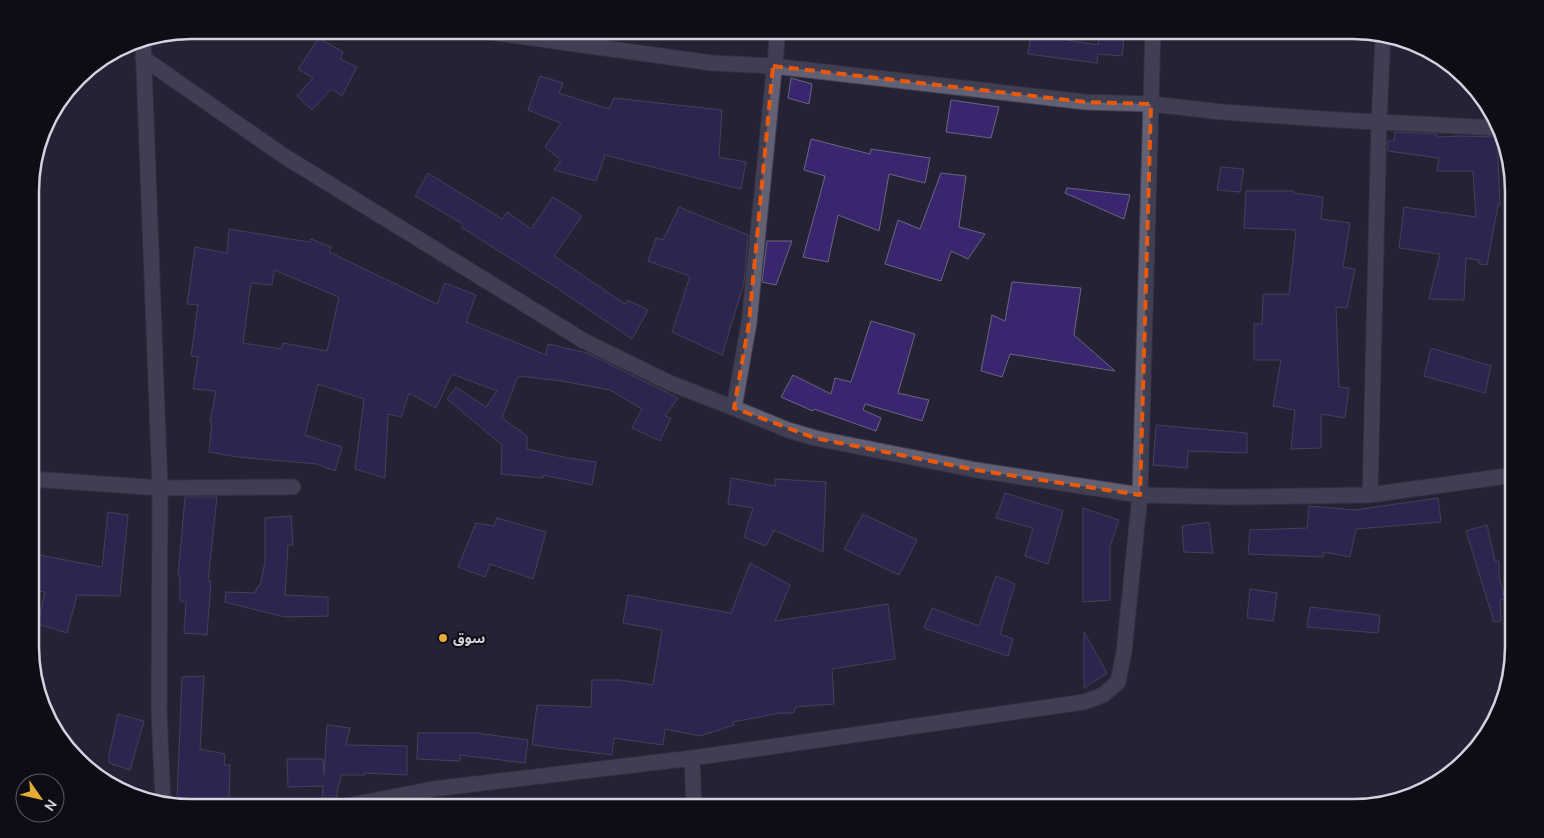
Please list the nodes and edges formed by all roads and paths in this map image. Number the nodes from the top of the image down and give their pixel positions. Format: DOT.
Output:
graph roads {
  1 [pos="541,39"];
  2 [pos="777,39"];
  3 [pos="1153,39"];
  4 [pos="1383,42"];
  5 [pos="143,47"];
  6 [pos="143,58"];
  7 [pos="773,66"];
  8 [pos="1150,104"];
  9 [pos="1379,122"];
  10 [pos="1492,128"];
  11 [pos="734,408"];
  12 [pos="1505,476"];
  13 [pos="39,480"];
  14 [pos="293,486"];
  15 [pos="160,488"];
  16 [pos="1140,495"];
  17 [pos="1370,495"];
  18 [pos="692,758"];
  19 [pos="163,796"];
  20 [pos="382,799"];
  21 [pos="694,799"];
  1 -- 7 [label="street"];
  2 -- 7 [label="street"];
  3 -- 8 [label="street"];
  4 -- 9 [label="street"];
  5 -- 6 [label="street"];
  6 -- 11 [label="street"];
  6 -- 15 [label="street"];
  7 -- 8 [label="street"];
  7 -- 11 [label="street"];
  8 -- 9 [label="street"];
  8 -- 16 [label="street"];
  9 -- 10 [label="street"];
  9 -- 17 [label="street"];
  11 -- 16 [label="street"];
  12 -- 17 [label="street"];
  13 -- 15 [label="street"];
  14 -- 15 [label="street"];
  15 -- 19 [label="street"];
  16 -- 17 [label="street"];
  16 -- 18 [label="street"];
  18 -- 20 [label="street"];
  18 -- 21 [label="street"];
}
